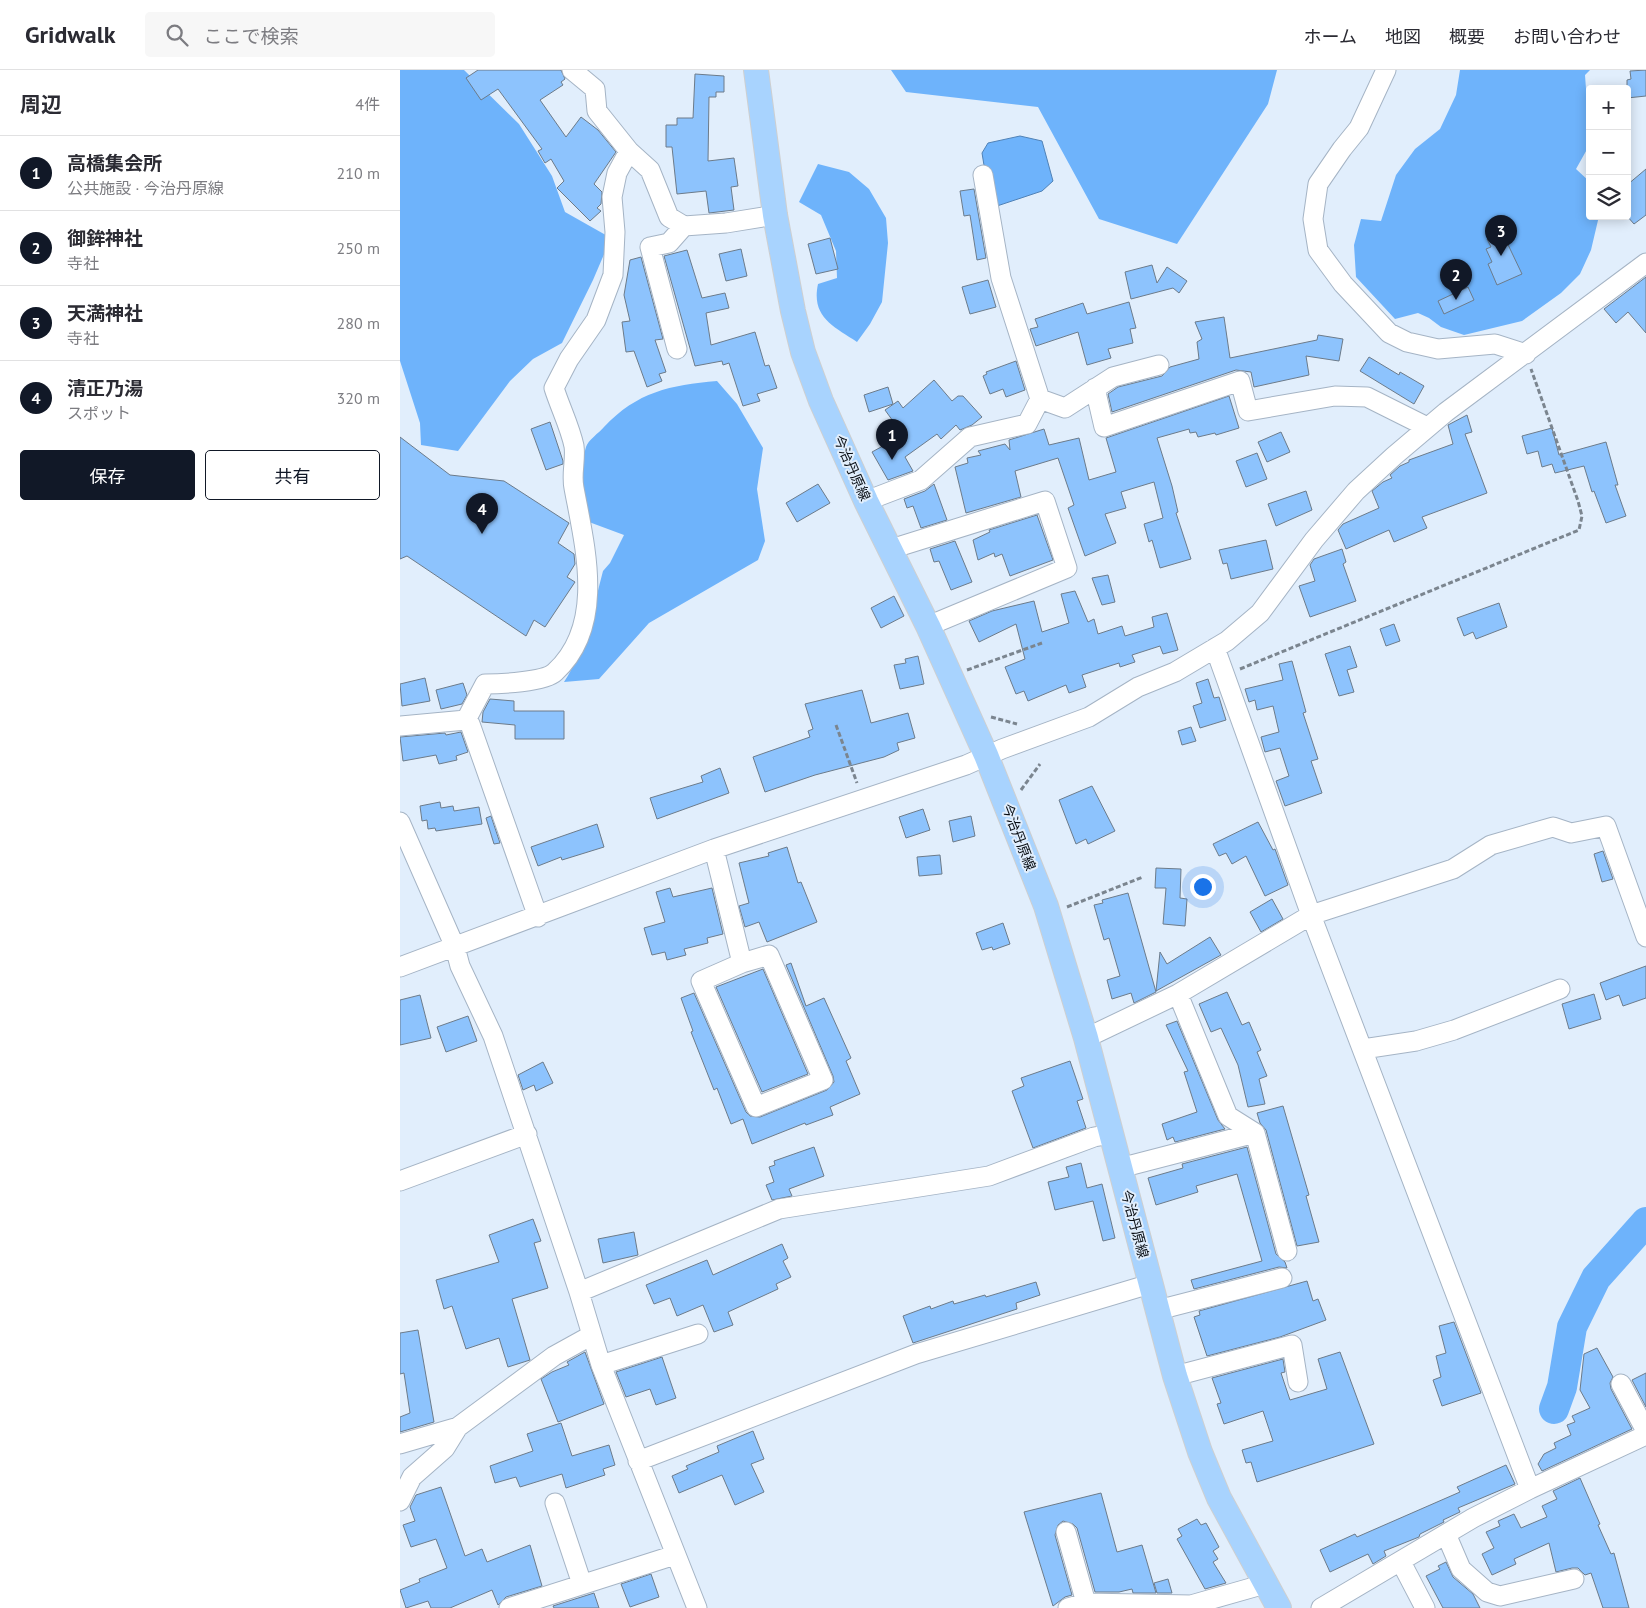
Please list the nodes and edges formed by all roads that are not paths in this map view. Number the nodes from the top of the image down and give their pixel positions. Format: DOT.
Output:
graph roads {
  1 [pos="572,70"];
  2 [pos="589,70"];
  3 [pos="756,70"];
  4 [pos="1386,70"];
  5 [pos="595,89"];
  6 [pos="629,151"];
  7 [pos="983,175"];
  8 [pos="775,215"];
  9 [pos="684,226"];
  10 [pos="1646,263"];
  11 [pos="677,349"];
  12 [pos="1526,354"];
  13 [pos="1159,365"];
  14 [pos="1095,388"];
  15 [pos="1040,399"];
  16 [pos="1427,427"];
  17 [pos="866,501"];
  18 [pos="890,548"];
  19 [pos="928,626"];
  20 [pos="1215,648"];
  21 [pos="466,720"];
  22 [pos="400,726"];
  23 [pos="986,755"];
  24 [pos="400,822"];
  25 [pos="714,849"];
  26 [pos="1311,915"];
  27 [pos="538,916"];
  28 [pos="1646,937"];
  29 [pos="455,947"];
  30 [pos="742,963"];
  31 [pos="400,967"];
  32 [pos="1560,988"];
  33 [pos="1178,994"];
  34 [pos="1086,1038"];
  35 [pos="1363,1050"];
  36 [pos="1255,1133"];
  37 [pos="527,1134"];
  38 [pos="1111,1134"];
  39 [pos="1120,1168"];
  40 [pos="400,1181"];
  41 [pos="1287,1251"];
  42 [pos="1282,1278"];
  43 [pos="1150,1284"];
  44 [pos="580,1292"];
  45 [pos="1158,1310"];
  46 [pos="698,1334"];
  47 [pos="592,1336"];
  48 [pos="601,1364"];
  49 [pos="1174,1376"];
  50 [pos="1298,1382"];
  51 [pos="1620,1384"];
  52 [pos="458,1427"];
  53 [pos="1646,1433"];
  54 [pos="400,1444"];
  55 [pos="638,1461"];
  56 [pos="1530,1488"];
  57 [pos="400,1501"];
  58 [pos="555,1503"];
  59 [pos="1066,1532"];
  60 [pos="1446,1534"];
  61 [pos="674,1555"];
  62 [pos="1401,1562"];
  63 [pos="1574,1579"];
  64 [pos="582,1584"];
  65 [pos="1266,1584"];
  66 [pos="1086,1603"];
  67 [pos="509,1608"];
  68 [pos="697,1608"];
  69 [pos="1068,1608"];
  70 [pos="1279,1608"];
  71 [pos="1321,1608"];
  72 [pos="1425,1608"];
  1 -- 5 [label="street"];
  2 -- 5 [label="street"];
  3 -- 8 [label="main road, 今治丹原線"];
  4 -- 12 [label="street"];
  5 -- 6 [label="street"];
  6 -- 9 [label="street"];
  6 -- 21 [label="street"];
  7 -- 15 [label="street"];
  8 -- 9 [label="street"];
  8 -- 17 [label="main road, 今治丹原線"];
  9 -- 11 [label="street"];
  10 -- 12 [label="street"];
  12 -- 16 [label="street"];
  13 -- 14 [label="street"];
  14 -- 15 [label="street"];
  14 -- 16 [label="street"];
  15 -- 17 [label="street"];
  16 -- 20 [label="street"];
  17 -- 18 [label="main road, 今治丹原線"];
  18 -- 19 [label="main road, 今治丹原線"];
  18 -- 19 [label="street"];
  19 -- 23 [label="main road, 今治丹原線"];
  20 -- 23 [label="street"];
  20 -- 26 [label="street"];
  21 -- 22 [label="street"];
  21 -- 27 [label="street"];
  23 -- 25 [label="street"];
  23 -- 34 [label="main road, 今治丹原線"];
  24 -- 29 [label="street"];
  25 -- 27 [label="street"];
  25 -- 30 [label="street"];
  26 -- 28 [label="street"];
  26 -- 33 [label="street"];
  26 -- 35 [label="street"];
  27 -- 29 [label="street"];
  29 -- 31 [label="street"];
  29 -- 37 [label="street"];
  30 -- 30 [label="street"];
  32 -- 35 [label="street"];
  33 -- 34 [label="street"];
  33 -- 36 [label="street"];
  34 -- 38 [label="main road, 今治丹原線"];
  35 -- 56 [label="street"];
  36 -- 39 [label="street"];
  36 -- 41 [label="street"];
  37 -- 40 [label="street"];
  37 -- 44 [label="street"];
  38 -- 39 [label="main road, 今治丹原線"];
  38 -- 44 [label="street"];
  39 -- 43 [label="main road, 今治丹原線"];
  42 -- 45 [label="street"];
  43 -- 45 [label="main road, 今治丹原線"];
  43 -- 55 [label="street"];
  44 -- 47 [label="street"];
  45 -- 49 [label="main road, 今治丹原線"];
  46 -- 48 [label="street"];
  47 -- 48 [label="street"];
  47 -- 52 [label="street"];
  48 -- 55 [label="street"];
  49 -- 50 [label="street"];
  49 -- 65 [label="main road, 今治丹原線"];
  51 -- 53 [label="street"];
  52 -- 54 [label="street"];
  52 -- 57 [label="street"];
  53 -- 56 [label="street"];
  55 -- 61 [label="street"];
  56 -- 60 [label="street"];
  58 -- 64 [label="street"];
  59 -- 66 [label="street"];
  60 -- 62 [label="street"];
  60 -- 63 [label="street"];
  61 -- 64 [label="street"];
  61 -- 68 [label="street"];
  62 -- 71 [label="street"];
  62 -- 72 [label="street"];
  64 -- 67 [label="street"];
  65 -- 66 [label="street"];
  65 -- 70 [label="main road, 今治丹原線"];
  66 -- 69 [label="street"];
}
